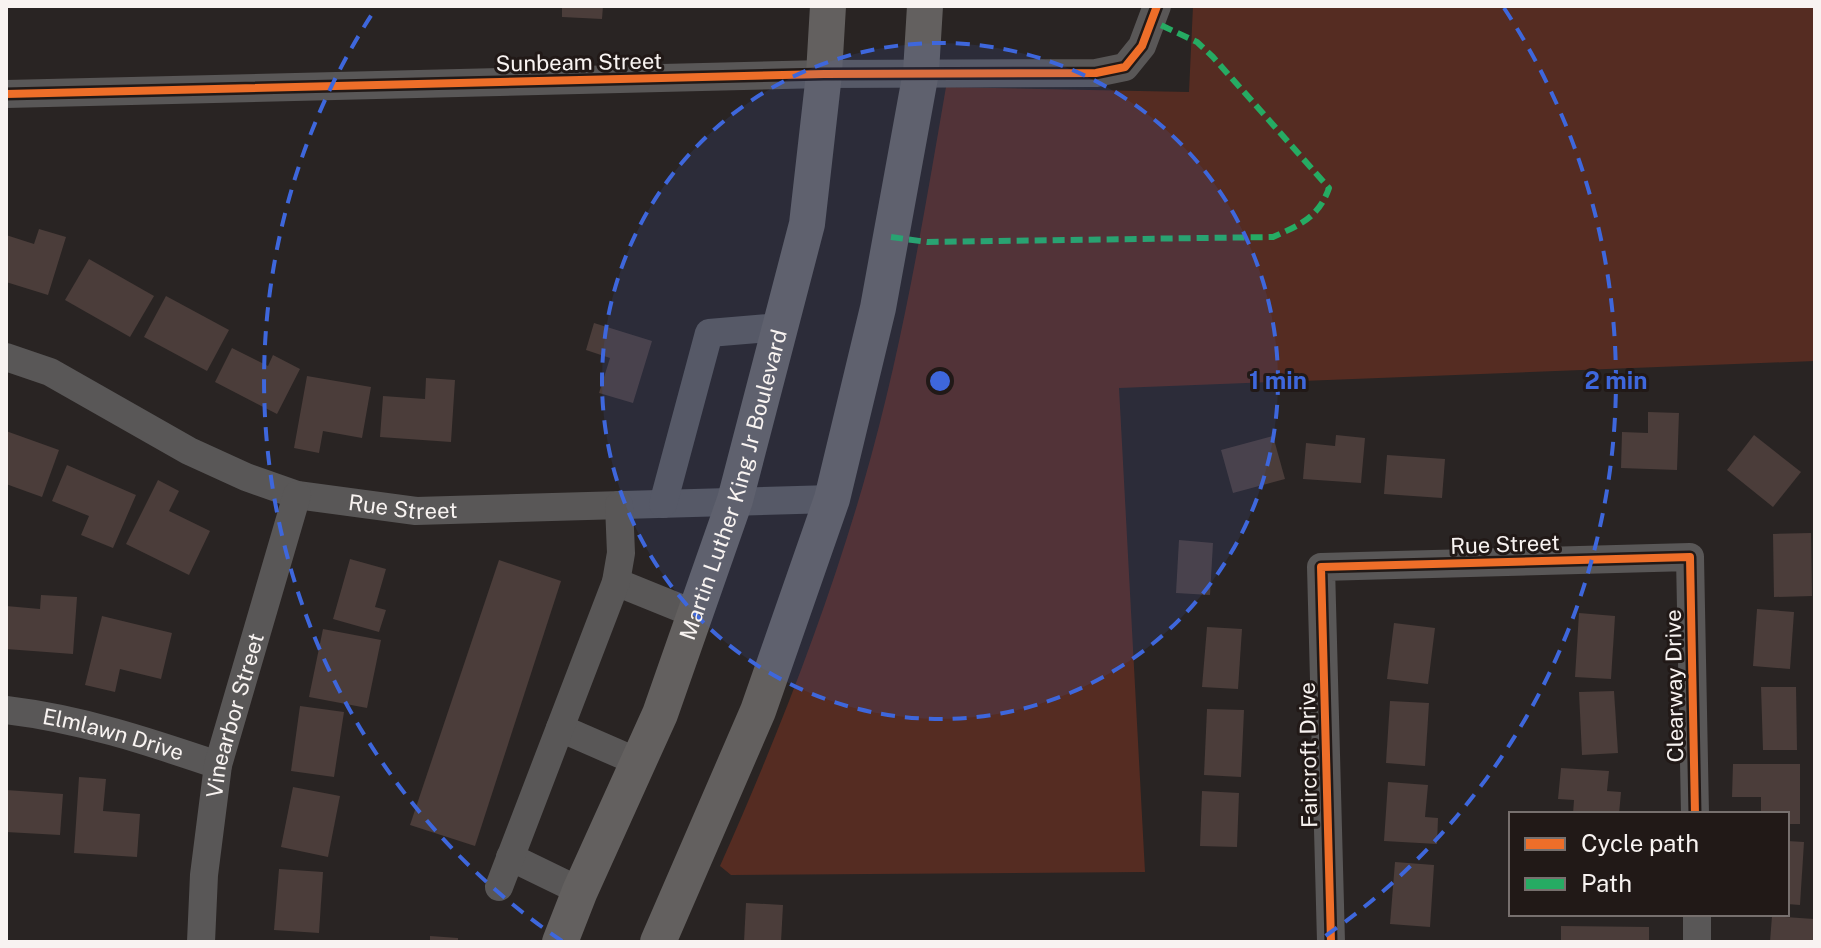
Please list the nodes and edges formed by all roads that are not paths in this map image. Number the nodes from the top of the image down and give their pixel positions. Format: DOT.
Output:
graph roads {
  1 [pos="828,6"];
  2 [pos="925,6"];
  3 [pos="1157,6"];
  4 [pos="921,72"];
  5 [pos="824,74"];
  6 [pos="6,94"];
  7 [pos="780,327"];
  8 [pos="6,357"];
  9 [pos="297,495"];
  10 [pos="832,499"];
  11 [pos="735,500"];
  12 [pos="663,504"];
  13 [pos="619,505"];
  14 [pos="1690,557"];
  15 [pos="1321,567"];
  16 [pos="616,582"];
  17 [pos="695,614"];
  18 [pos="6,710"];
  19 [pos="560,728"];
  20 [pos="638,762"];
  21 [pos="218,765"];
  22 [pos="1695,812"];
  23 [pos="510,857"];
  24 [pos="499,887"];
  25 [pos="580,891"];
  26 [pos="1697,916"];
  27 [pos="201,942"];
  28 [pos="560,942"];
  29 [pos="658,942"];
  30 [pos="1331,942"];
  31 [pos="1697,942"];
  1 -- 5 [label="main road, Martin Luther King Jr Boulevard"];
  2 -- 4 [label="main road"];
  3 -- 4 [label="street, Sunbeam Street"];
  4 -- 5 [label="street, Sunbeam Street"];
  4 -- 10 [label="main road"];
  5 -- 6 [label="street, Sunbeam Street"];
  5 -- 7 [label="main road, Martin Luther King Jr Boulevard"];
  7 -- 11 [label="main road, Martin Luther King Jr Boulevard"];
  7 -- 12 [label="street"];
  8 -- 9 [label="street, Rue Street"];
  9 -- 13 [label="street, Rue Street"];
  9 -- 21 [label="street, Vinearbor Street"];
  10 -- 11 [label="street, Rue Street"];
  10 -- 29 [label="main road"];
  11 -- 12 [label="street, Rue Street"];
  11 -- 17 [label="main road, Martin Luther King Jr Boulevard"];
  12 -- 13 [label="street, Rue Street"];
  13 -- 16 [label="street"];
  14 -- 15 [label="street, Rue Street"];
  14 -- 22 [label="street, Clearway Drive"];
  15 -- 30 [label="street, Faircroft Drive"];
  16 -- 17 [label="street"];
  16 -- 19 [label="street"];
  17 -- 20 [label="main road, Martin Luther King Jr Boulevard"];
  18 -- 21 [label="street, Elmlawn Drive"];
  19 -- 20 [label="street"];
  19 -- 23 [label="street"];
  20 -- 25 [label="main road, Martin Luther King Jr Boulevard"];
  21 -- 27 [label="street, Vinearbor Street"];
  23 -- 24 [label="street"];
  23 -- 25 [label="street"];
  25 -- 28 [label="main road, Martin Luther King Jr Boulevard"];
  26 -- 31 [label="street"];
}
